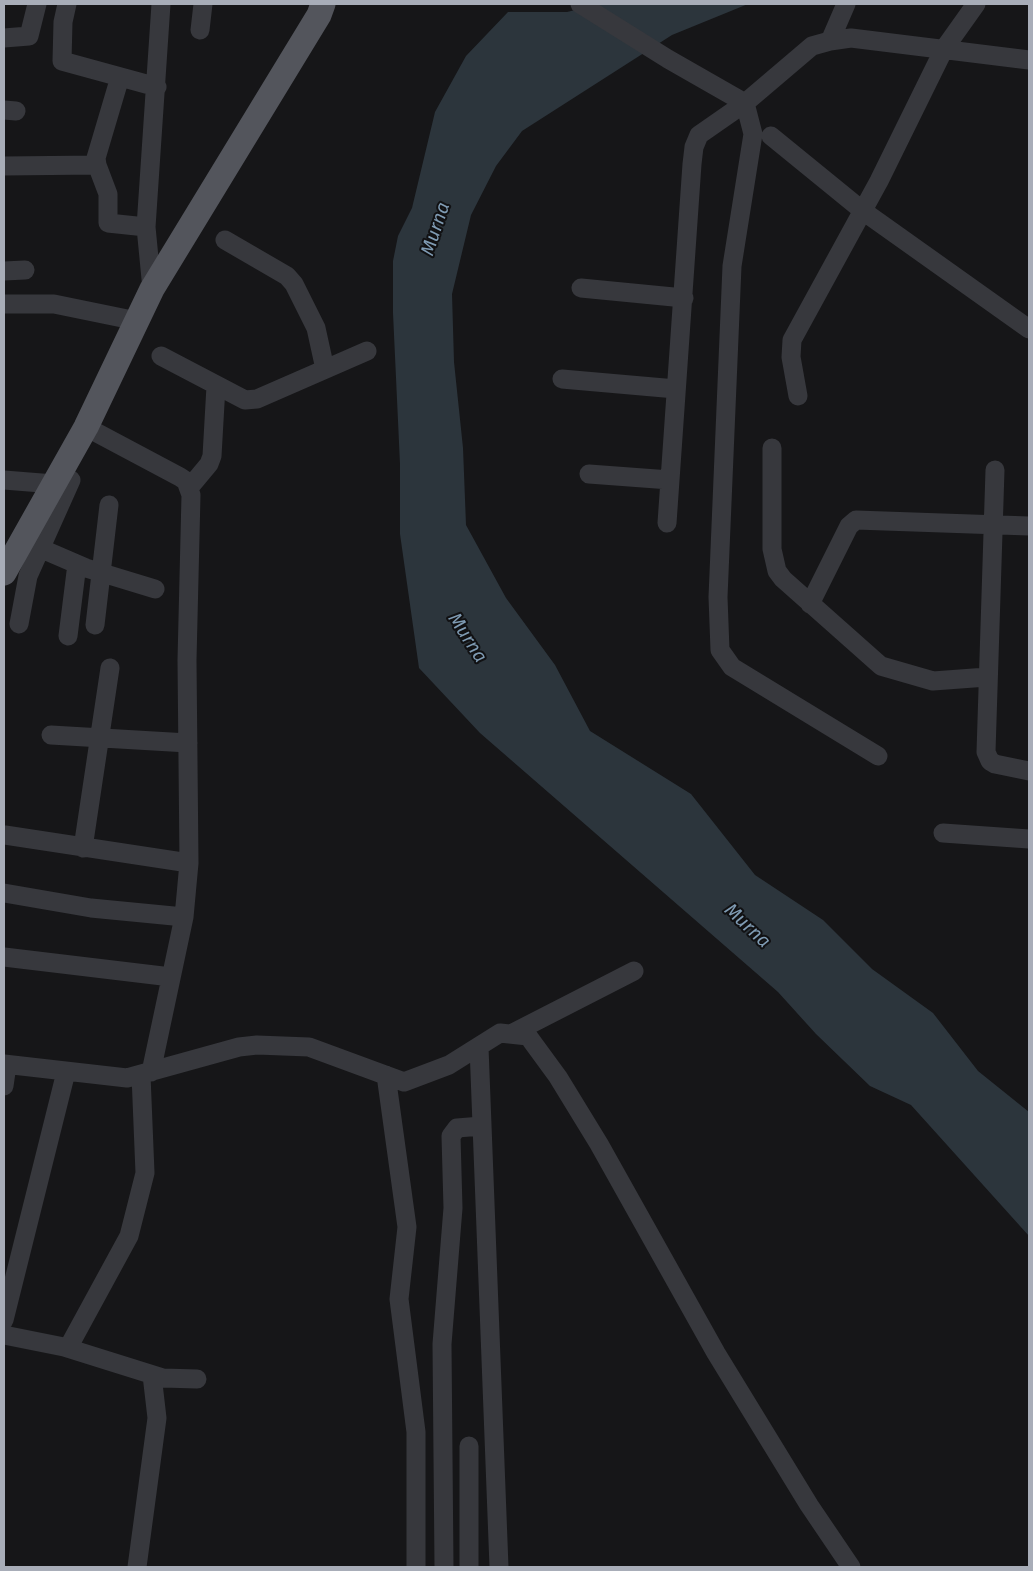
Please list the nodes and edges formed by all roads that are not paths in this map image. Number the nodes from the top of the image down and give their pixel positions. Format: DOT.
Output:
graph roads {
  1 [pos="37,4"];
  2 [pos="67,4"];
  3 [pos="161,4"];
  4 [pos="203,4"];
  5 [pos="323,4"];
  6 [pos="580,4"];
  7 [pos="846,4"];
  8 [pos="976,4"];
  9 [pos="200,30"];
  10 [pos="4,38"];
  11 [pos="830,41"];
  12 [pos="944,49"];
  13 [pos="1029,60"];
  14 [pos="120,77"];
  15 [pos="157,87"];
  16 [pos="745,103"];
  17 [pos="771,136"];
  18 [pos="97,165"];
  19 [pos="4,166"];
  20 [pos="863,211"];
  21 [pos="146,227"];
  22 [pos="225,240"];
  23 [pos="4,270"];
  24 [pos="25,270"];
  25 [pos="581,288"];
  26 [pos="152,289"];
  27 [pos="684,298"];
  28 [pos="4,304"];
  29 [pos="137,320"];
  30 [pos="1029,329"];
  31 [pos="367,351"];
  32 [pos="161,356"];
  33 [pos="325,369"];
  34 [pos="562,379"];
  35 [pos="216,386"];
  36 [pos="676,389"];
  37 [pos="798,396"];
  38 [pos="86,427"];
  39 [pos="772,448"];
  40 [pos="995,470"];
  41 [pos="589,474"];
  42 [pos="4,480"];
  43 [pos="670,480"];
  44 [pos="62,482"];
  45 [pos="189,488"];
  46 [pos="109,505"];
  47 [pos="667,523"];
  48 [pos="992,525"];
  49 [pos="1029,526"];
  50 [pos="30,545"];
  51 [pos="77,564"];
  52 [pos="4,573"];
  53 [pos="101,573"];
  54 [pos="155,589"];
  55 [pos="810,604"];
  56 [pos="19,624"];
  57 [pos="95,626"];
  58 [pos="68,636"];
  59 [pos="110,668"];
  60 [pos="987,677"];
  61 [pos="51,734"];
  62 [pos="100,737"];
  63 [pos="188,743"];
  64 [pos="878,756"];
  65 [pos="1029,771"];
  66 [pos="943,833"];
  67 [pos="5,835"];
  68 [pos="1029,839"];
  69 [pos="83,848"];
  70 [pos="189,863"];
  71 [pos="4,893"];
  72 [pos="184,917"];
  73 [pos="4,957"];
  74 [pos="634,971"];
  75 [pos="171,977"];
  76 [pos="511,1034"];
  77 [pos="478,1047"];
  78 [pos="5,1064"];
  79 [pos="66,1072"];
  80 [pos="146,1074"];
  81 [pos="386,1075"];
  82 [pos="4,1086"];
  83 [pos="482,1126"];
  84 [pos="4,1320"];
  85 [pos="4,1335"];
  86 [pos="68,1348"];
  87 [pos="152,1375"];
  88 [pos="197,1379"];
  89 [pos="469,1446"];
  90 [pos="469,1508"];
  91 [pos="443,1509"];
  92 [pos="137,1567"];
  93 [pos="416,1567"];
  94 [pos="444,1567"];
  95 [pos="469,1567"];
  96 [pos="499,1567"];
  97 [pos="851,1567"];
  1 -- 10 [label="street"];
  2 -- 14 [label="street"];
  3 -- 15 [label="street"];
  4 -- 9 [label="street"];
  5 -- 26 [label="main road"];
  6 -- 16 [label="street"];
  7 -- 11 [label="street"];
  8 -- 12 [label="street"];
  11 -- 12 [label="street"];
  11 -- 16 [label="street"];
  12 -- 13 [label="street"];
  12 -- 20 [label="street"];
  14 -- 15 [label="street"];
  14 -- 18 [label="street"];
  15 -- 21 [label="street"];
  16 -- 27 [label="street"];
  16 -- 64 [label="street"];
  17 -- 20 [label="street"];
  18 -- 19 [label="street"];
  18 -- 21 [label="street"];
  20 -- 30 [label="street"];
  20 -- 37 [label="street"];
  21 -- 26 [label="street"];
  22 -- 33 [label="street"];
  23 -- 24 [label="street"];
  25 -- 27 [label="street"];
  26 -- 29 [label="main road"];
  27 -- 36 [label="street"];
  28 -- 29 [label="street"];
  29 -- 38 [label="main road"];
  31 -- 33 [label="street"];
  32 -- 35 [label="street"];
  33 -- 35 [label="street"];
  34 -- 36 [label="street"];
  35 -- 45 [label="street"];
  36 -- 43 [label="street"];
  38 -- 44 [label="main road"];
  38 -- 45 [label="street"];
  39 -- 55 [label="street"];
  40 -- 48 [label="street"];
  41 -- 43 [label="street"];
  42 -- 44 [label="street"];
  43 -- 47 [label="street"];
  44 -- 50 [label="main road"];
  45 -- 63 [label="street"];
  46 -- 53 [label="street"];
  48 -- 49 [label="street"];
  48 -- 55 [label="street"];
  48 -- 60 [label="street"];
  50 -- 51 [label="street"];
  50 -- 52 [label="main road"];
  50 -- 56 [label="street"];
  51 -- 53 [label="street"];
  51 -- 58 [label="street"];
  53 -- 54 [label="street"];
  53 -- 57 [label="street"];
  55 -- 60 [label="street"];
  59 -- 62 [label="street"];
  60 -- 65 [label="street"];
  61 -- 62 [label="street"];
  62 -- 63 [label="street"];
  62 -- 69 [label="street"];
  63 -- 70 [label="street"];
  66 -- 68 [label="street"];
  67 -- 69 [label="street"];
  69 -- 70 [label="street"];
  70 -- 72 [label="street"];
  71 -- 72 [label="street"];
  72 -- 75 [label="street"];
  73 -- 75 [label="street"];
  74 -- 76 [label="street"];
  75 -- 80 [label="street"];
  76 -- 77 [label="street"];
  76 -- 97 [label="street"];
  77 -- 81 [label="street"];
  77 -- 83 [label="street"];
  78 -- 79 [label="street"];
  78 -- 82 [label="street"];
  79 -- 80 [label="street"];
  79 -- 84 [label="street"];
  80 -- 81 [label="street"];
  80 -- 86 [label="street"];
  81 -- 93 [label="street"];
  83 -- 91 [label="street"];
  83 -- 96 [label="street"];
  85 -- 86 [label="street"];
  86 -- 87 [label="street"];
  87 -- 88 [label="street"];
  87 -- 92 [label="street"];
  89 -- 90 [label="street"];
  90 -- 91 [label="street"];
  90 -- 95 [label="street"];
  91 -- 94 [label="street"];
}
